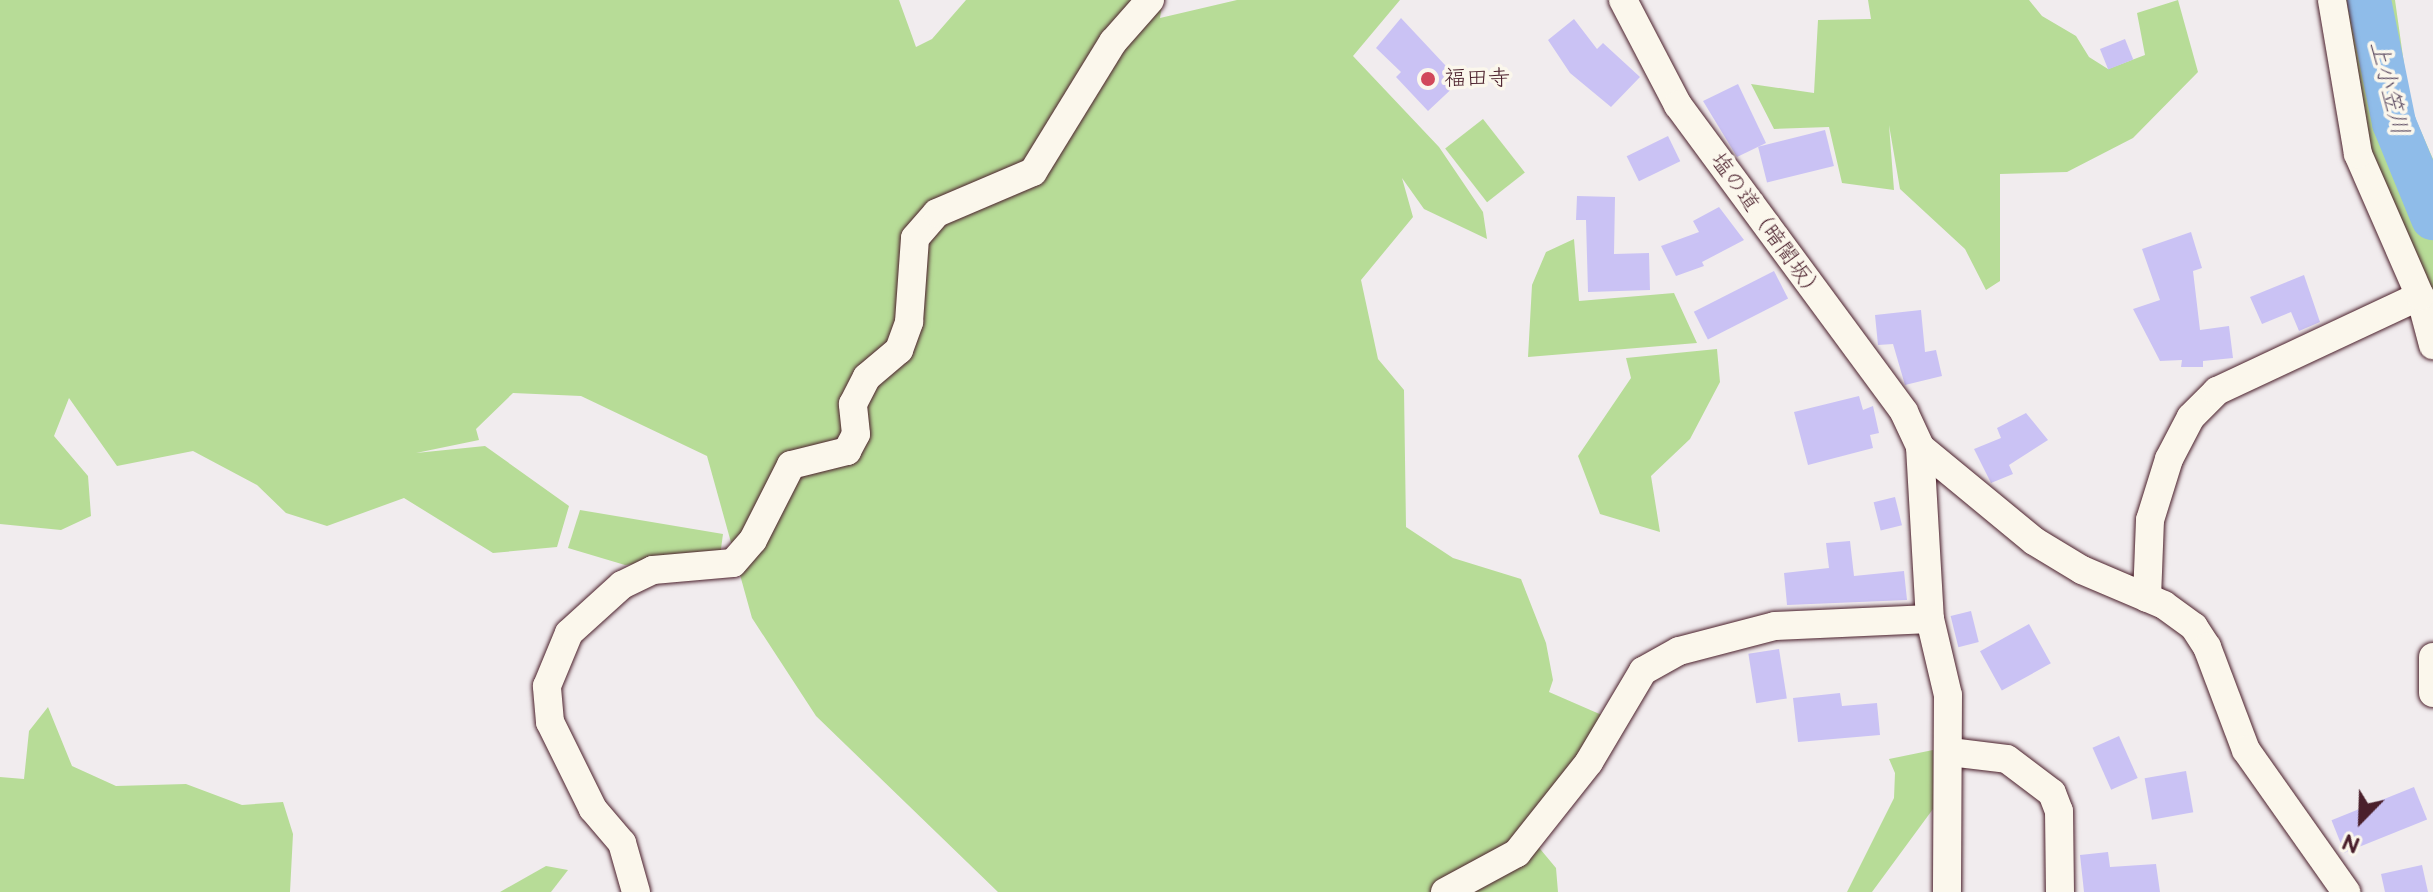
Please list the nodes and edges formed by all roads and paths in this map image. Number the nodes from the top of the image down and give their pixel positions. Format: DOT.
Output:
graph roads {
  1 [pos="1150,0"];
  2 [pos="1623,0"];
  3 [pos="2332,0"];
  4 [pos="2420,296"];
  5 [pos="2433,345"];
  6 [pos="1920,447"];
  7 [pos="2147,598"];
  8 [pos="1930,619"];
  9 [pos="2433,657"];
  10 [pos="2433,693"];
  11 [pos="1950,752"];
  12 [pos="636,892"];
  13 [pos="1445,892"];
  14 [pos="1947,892"];
  15 [pos="2060,892"];
  16 [pos="2346,892"];
  1 -- 12 [label="street"];
  2 -- 6 [label="street, 塩の道（暗闇坂）"];
  3 -- 4 [label="street"];
  4 -- 5 [label="street"];
  4 -- 7 [label="street"];
  6 -- 7 [label="street"];
  6 -- 8 [label="street"];
  7 -- 16 [label="street"];
  8 -- 11 [label="street"];
  8 -- 13 [label="street"];
  9 -- 10 [label="street"];
  11 -- 14 [label="street"];
  11 -- 15 [label="street"];
}
